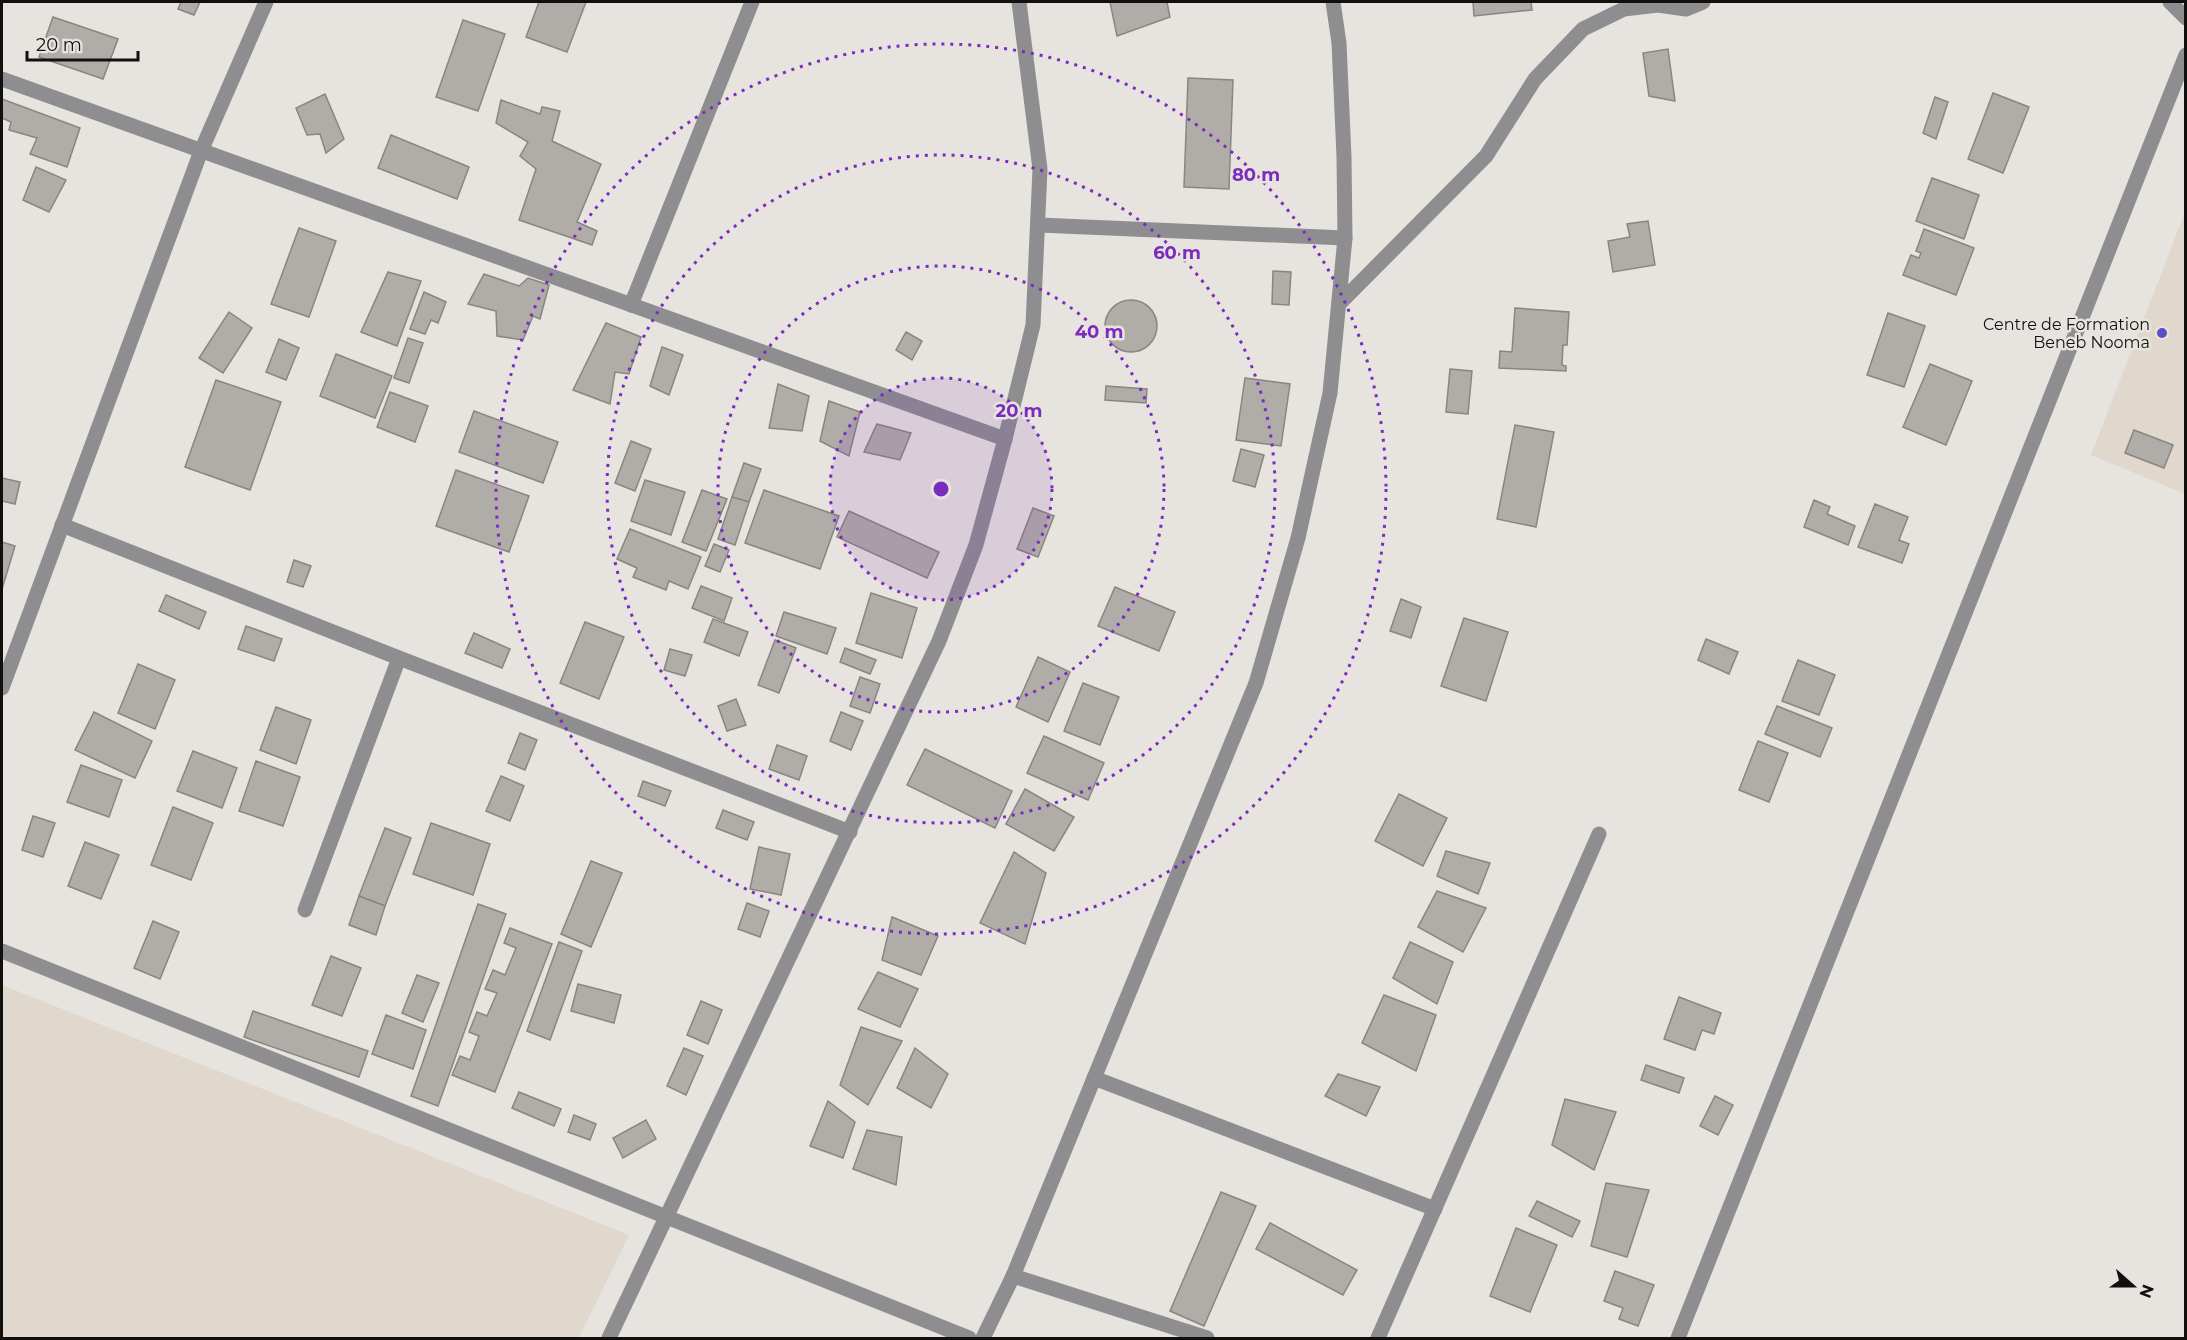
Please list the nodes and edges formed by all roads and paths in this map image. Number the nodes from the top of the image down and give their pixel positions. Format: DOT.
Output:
graph roads {
  1 [pos="266,2"];
  2 [pos="752,2"];
  3 [pos="1018,2"];
  4 [pos="1333,2"];
  5 [pos="1703,2"];
  6 [pos="2170,2"];
  7 [pos="2186,18"];
  8 [pos="2186,55"];
  9 [pos="2,79"];
  10 [pos="201,150"];
  11 [pos="1039,225"];
  12 [pos="1345,238"];
  13 [pos="1339,304"];
  14 [pos="631,305"];
  15 [pos="1005,439"];
  16 [pos="62,525"];
  17 [pos="399,658"];
  18 [pos="2,688"];
  19 [pos="850,832"];
  20 [pos="1599,834"];
  21 [pos="305,910"];
  22 [pos="2,951"];
  23 [pos="1094,1078"];
  24 [pos="1435,1209"];
  25 [pos="667,1217"];
  26 [pos="1013,1276"];
  27 [pos="609,1338"];
  28 [pos="969,1338"];
  29 [pos="983,1338"];
  30 [pos="1207,1338"];
  31 [pos="1378,1338"];
  32 [pos="1678,1338"];
  1 -- 10 [label="street"];
  2 -- 14 [label="street"];
  3 -- 11 [label="street"];
  4 -- 12 [label="street"];
  5 -- 13 [label="street"];
  6 -- 7 [label="street"];
  8 -- 32 [label="street"];
  9 -- 10 [label="street"];
  10 -- 14 [label="street"];
  10 -- 16 [label="street"];
  11 -- 12 [label="street"];
  11 -- 15 [label="street"];
  12 -- 13 [label="street"];
  13 -- 23 [label="street"];
  14 -- 15 [label="street"];
  15 -- 19 [label="street"];
  16 -- 17 [label="street"];
  16 -- 18 [label="street"];
  17 -- 19 [label="street"];
  17 -- 21 [label="street"];
  19 -- 25 [label="street"];
  20 -- 24 [label="street"];
  22 -- 25 [label="street"];
  23 -- 24 [label="street"];
  23 -- 26 [label="street"];
  24 -- 31 [label="street"];
  25 -- 27 [label="street"];
  25 -- 28 [label="street"];
  26 -- 29 [label="street"];
  26 -- 30 [label="street"];
}
